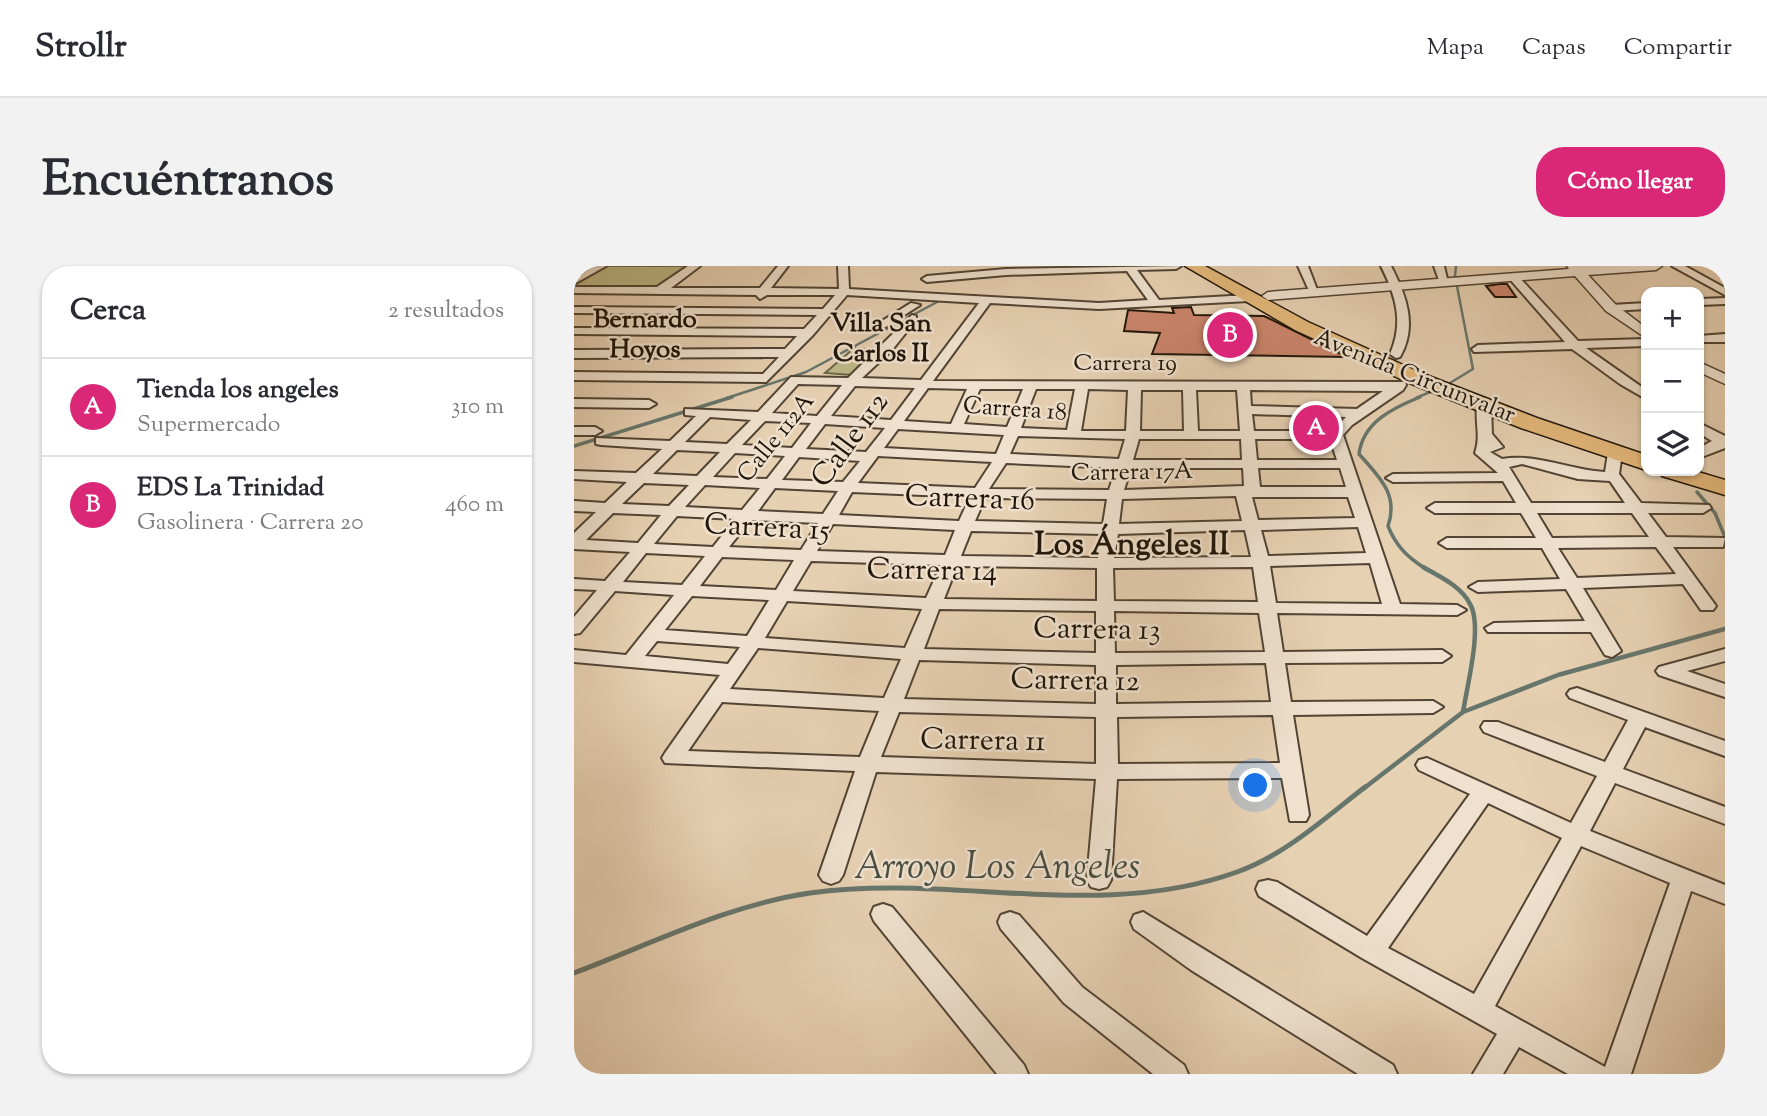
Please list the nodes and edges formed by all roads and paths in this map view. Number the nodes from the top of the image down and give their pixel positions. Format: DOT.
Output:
graph roads {
  1 [pos="601,266"];
  2 [pos="695,266"];
  3 [pos="783,266"];
  4 [pos="843,266"];
  5 [pos="922,266"];
  6 [pos="1176,266"];
  7 [pos="1184,266"];
  8 [pos="1303,266"];
  9 [pos="1386,266"];
  10 [pos="1439,266"];
  11 [pos="1657,266"];
  12 [pos="1676,266"];
  13 [pos="1004,269"];
  14 [pos="1131,269"];
  15 [pos="1206,269"];
  16 [pos="1575,269"];
  17 [pos="1513,277"];
  18 [pos="927,279"];
  19 [pos="574,281"];
  20 [pos="1447,281"];
  21 [pos="1062,283"];
  22 [pos="1396,286"];
  23 [pos="574,290"];
  24 [pos="659,290"];
  25 [pos="764,290"];
  26 [pos="844,292"];
  27 [pos="1725,292"];
  28 [pos="1315,293"];
  29 [pos="923,297"];
  30 [pos="1259,297"];
  31 [pos="987,300"];
  32 [pos="1009,301"];
  33 [pos="1725,301"];
  34 [pos="1704,302"];
  35 [pos="1157,305"];
  36 [pos="1641,306"];
  37 [pos="1611,308"];
  38 [pos="574,310"];
  39 [pos="634,310"];
  40 [pos="749,312"];
  41 [pos="828,312"];
  42 [pos="912,318"];
  43 [pos="880,326"];
  44 [pos="1641,330"];
  45 [pos="574,331"];
  46 [pos="607,331"];
  47 [pos="734,332"];
  48 [pos="809,333"];
  49 [pos="1725,338"];
  50 [pos="1704,339"];
  51 [pos="1641,342"];
  52 [pos="1570,343"];
  53 [pos="1478,349"];
  54 [pos="718,353"];
  55 [pos="789,353"];
  56 [pos="1396,354"];
  57 [pos="575,355"];
  58 [pos="1704,369"];
  59 [pos="574,376"];
  60 [pos="698,376"];
  61 [pos="1414,380"];
  62 [pos="1725,380"];
  63 [pos="851,382"];
  64 [pos="924,384"];
  65 [pos="1032,384"];
  66 [pos="975,385"];
  67 [pos="1082,385"];
  68 [pos="1135,385"];
  69 [pos="1189,385"];
  70 [pos="1243,386"];
  71 [pos="1641,392"];
  72 [pos="1479,398"];
  73 [pos="574,403"];
  74 [pos="649,404"];
  75 [pos="1247,410"];
  76 [pos="690,412"];
  77 [pos="707,413"];
  78 [pos="1360,413"];
  79 [pos="761,416"];
  80 [pos="821,420"];
  81 [pos="893,424"];
  82 [pos="956,427"];
  83 [pos="1704,430"];
  84 [pos="574,431"];
  85 [pos="1014,431"];
  86 [pos="1073,435"];
  87 [pos="1249,435"];
  88 [pos="1336,435"];
  89 [pos="1191,436"];
  90 [pos="1133,437"];
  91 [pos="1487,439"];
  92 [pos="1641,442"];
  93 [pos="1724,442"];
  94 [pos="672,446"];
  95 [pos="729,449"];
  96 [pos="795,452"];
  97 [pos="1704,452"];
  98 [pos="1615,453"];
  99 [pos="872,455"];
  100 [pos="1001,459"];
  101 [pos="1522,460"];
  102 [pos="1641,461"];
  103 [pos="1704,462"];
  104 [pos="1251,463"];
  105 [pos="1125,464"];
  106 [pos="1346,464"];
  107 [pos="1725,469"];
  108 [pos="1504,470"];
  109 [pos="574,475"];
  110 [pos="1687,476"];
  111 [pos="639,477"];
  112 [pos="1614,477"];
  113 [pos="1393,478"];
  114 [pos="701,480"];
  115 [pos="771,482"];
  116 [pos="849,485"];
  117 [pos="1725,488"];
  118 [pos="1250,491"];
  119 [pos="1355,492"];
  120 [pos="979,493"];
  121 [pos="1115,495"];
  122 [pos="574,506"];
  123 [pos="1524,507"];
  124 [pos="609,508"];
  125 [pos="1435,508"];
  126 [pos="1637,508"];
  127 [pos="1703,508"];
  128 [pos="672,512"];
  129 [pos="744,516"];
  130 [pos="826,520"];
  131 [pos="1365,522"];
  132 [pos="966,526"];
  133 [pos="1251,526"];
  134 [pos="1111,529"];
  135 [pos="1661,542"];
  136 [pos="1723,542"];
  137 [pos="574,543"];
  138 [pos="1447,543"];
  139 [pos="1548,544"];
  140 [pos="642,548"];
  141 [pos="716,552"];
  142 [pos="806,557"];
  143 [pos="1377,558"];
  144 [pos="950,563"];
  145 [pos="1261,563"];
  146 [pos="1105,565"];
  147 [pos="1686,579"];
  148 [pos="1569,583"];
  149 [pos="574,584"];
  150 [pos="609,587"];
  151 [pos="1478,587"];
  152 [pos="685,592"];
  153 [pos="778,597"];
  154 [pos="933,604"];
  155 [pos="1106,604"];
  156 [pos="1266,606"];
  157 [pos="1707,606"];
  158 [pos="1394,609"];
  159 [pos="1457,610"];
  160 [pos="1596,626"];
  161 [pos="1494,628"];
  162 [pos="574,629"];
  163 [pos="652,635"];
  164 [pos="752,643"];
  165 [pos="1612,650"];
  166 [pos="912,653"];
  167 [pos="1725,655"];
  168 [pos="574,656"];
  169 [pos="1442,656"];
  170 [pos="1106,659"];
  171 [pos="1275,659"];
  172 [pos="632,660"];
  173 [pos="734,670"];
  174 [pos="1725,691"];
  175 [pos="1577,694"];
  176 [pos="718,695"];
  177 [pos="891,705"];
  178 [pos="1433,707"];
  179 [pos="1283,709"];
  180 [pos="1106,710"];
  181 [pos="1640,718"];
  182 [pos="1491,727"];
  183 [pos="1725,748"];
  184 [pos="673,758"];
  185 [pos="1427,765"];
  186 [pos="867,766"];
  187 [pos="1292,770"];
  188 [pos="1107,772"];
  189 [pos="1612,773"];
  190 [pos="1484,791"];
  191 [pos="1298,815"];
  192 [pos="1725,816"];
  193 [pos="1574,834"];
  194 [pos="831,876"];
  195 [pos="1683,879"];
  196 [pos="1099,880"];
  197 [pos="1268,889"];
  198 [pos="1725,895"];
  199 [pos="883,914"];
  200 [pos="1010,922"];
  201 [pos="1143,922"];
  202 [pos="1371,951"];
  203 [pos="1480,1009"];
  204 [pos="1515,1030"];
  205 [pos="1014,1074"];
  206 [pos="1174,1074"];
  207 [pos="1383,1074"];
  208 [pos="1487,1074"];
  209 [pos="1594,1074"];
  210 [pos="1617,1074"];
  1 -- 19 [label="street"];
  2 -- 24 [label="street"];
  3 -- 25 [label="street"];
  4 -- 26 [label="street"];
  5 -- 18 [label="street"];
  6 -- 14 [label="street"];
  7 -- 15 [label="highway, Avenida Circunvalar"];
  8 -- 28 [label="street"];
  9 -- 22 [label="street"];
  10 -- 20 [label="street"];
  11 -- 16 [label="street"];
  12 -- 27 [label="street"];
  13 -- 18 [label="street"];
  13 -- 21 [label="street"];
  13 -- 32 [label="street"];
  14 -- 21 [label="street"];
  14 -- 35 [label="street"];
  15 -- 30 [label="highway, Avenida Circunvalar"];
  16 -- 17 [label="street"];
  16 -- 37 [label="street"];
  17 -- 20 [label="street"];
  17 -- 52 [label="street"];
  18 -- 29 [label="street"];
  20 -- 22 [label="street"];
  21 -- 32 [label="street"];
  21 -- 35 [label="street"];
  22 -- 28 [label="street"];
  22 -- 56 [label="street"];
  23 -- 24 [label="street"];
  24 -- 25 [label="street"];
  24 -- 39 [label="street"];
  25 -- 26 [label="street"];
  25 -- 40 [label="street"];
  26 -- 29 [label="street"];
  26 -- 41 [label="street"];
  28 -- 30 [label="street"];
  29 -- 31 [label="street"];
  29 -- 43 [label="street"];
  30 -- 35 [label="street"];
  30 -- 56 [label="highway, Avenida Circunvalar"];
  30 -- 61 [label="highway, Avenida Circunvalar"];
  31 -- 32 [label="street"];
  31 -- 64 [label="street, Calle 112"];
  33 -- 34 [label="street"];
  36 -- 37 [label="street"];
  37 -- 44 [label="street"];
  38 -- 39 [label="street"];
  39 -- 40 [label="street"];
  39 -- 46 [label="street"];
  40 -- 41 [label="street"];
  40 -- 47 [label="street"];
  41 -- 48 [label="street"];
  42 -- 63 [label="street, Calle 112A"];
  45 -- 46 [label="street"];
  46 -- 47 [label="street"];
  46 -- 57 [label="street"];
  47 -- 48 [label="street"];
  47 -- 54 [label="street"];
  48 -- 55 [label="street"];
  49 -- 50 [label="street"];
  51 -- 52 [label="street"];
  52 -- 53 [label="street"];
  52 -- 71 [label="street"];
  54 -- 55 [label="street"];
  54 -- 57 [label="street"];
  54 -- 60 [label="street"];
  55 -- 60 [label="street"];
  56 -- 61 [label="highway, Avenida Circunvalar"];
  58 -- 62 [label="street"];
  59 -- 60 [label="street"];
  61 -- 70 [label="street, Carrera 19"];
  61 -- 72 [label="highway, Avenida Circunvalar"];
  61 -- 78 [label="street"];
  63 -- 64 [label="street, Carrera 19"];
  63 -- 79 [label="street"];
  63 -- 80 [label="street, Calle 112A"];
  64 -- 66 [label="street, Carrera 19"];
  64 -- 81 [label="street, Calle 112"];
  65 -- 66 [label="street, Carrera 19"];
  65 -- 67 [label="street, Carrera 19"];
  65 -- 85 [label="street"];
  66 -- 82 [label="street"];
  67 -- 68 [label="street, Carrera 19"];
  67 -- 86 [label="street"];
  68 -- 69 [label="street, Carrera 19"];
  68 -- 90 [label="street"];
  69 -- 70 [label="street, Carrera 19"];
  69 -- 89 [label="street"];
  70 -- 75 [label="street"];
  72 -- 91 [label="street"];
  72 -- 92 [label="highway, Avenida Circunvalar"];
  72 -- 98 [label="highway, Avenida Circunvalar"];
  73 -- 74 [label="street"];
  75 -- 78 [label="street"];
  75 -- 87 [label="street"];
  76 -- 77 [label="street, Carrera 18"];
  77 -- 79 [label="street, Carrera 18"];
  77 -- 94 [label="street"];
  78 -- 88 [label="street"];
  79 -- 80 [label="street, Carrera 18"];
  79 -- 95 [label="street"];
  80 -- 81 [label="street, Carrera 18"];
  80 -- 96 [label="street, Calle 112A"];
  81 -- 82 [label="street, Carrera 18"];
  81 -- 99 [label="street, Calle 112"];
  82 -- 85 [label="street, Carrera 18"];
  83 -- 93 [label="street"];
  84 -- 94 [label="street"];
  85 -- 86 [label="street, Carrera 18"];
  85 -- 100 [label="street"];
  86 -- 90 [label="street, Carrera 18"];
  87 -- 88 [label="street, Carrera 18"];
  87 -- 89 [label="street, Carrera 18"];
  87 -- 104 [label="street"];
  88 -- 106 [label="street"];
  89 -- 90 [label="street, Carrera 18"];
  90 -- 105 [label="street"];
  91 -- 101 [label="street"];
  91 -- 108 [label="street"];
  93 -- 97 [label="street"];
  94 -- 95 [label="street"];
  94 -- 111 [label="street"];
  95 -- 96 [label="street"];
  95 -- 114 [label="street"];
  96 -- 99 [label="street"];
  96 -- 115 [label="street, Calle 112A"];
  98 -- 102 [label="highway, Avenida Circunvalar"];
  98 -- 112 [label="street"];
  99 -- 100 [label="street"];
  99 -- 116 [label="street, Calle 112"];
  100 -- 105 [label="street"];
  100 -- 120 [label="street"];
  101 -- 108 [label="street"];
  101 -- 112 [label="street"];
  103 -- 107 [label="highway"];
  104 -- 105 [label="street"];
  104 -- 106 [label="street"];
  104 -- 118 [label="street"];
  105 -- 121 [label="street"];
  106 -- 119 [label="street"];
  108 -- 113 [label="street"];
  108 -- 123 [label="street"];
  109 -- 111 [label="street, Carrera 17A"];
  110 -- 117 [label="highway"];
  111 -- 114 [label="street, Carrera 17A"];
  111 -- 124 [label="street"];
  112 -- 126 [label="street"];
  114 -- 115 [label="street, Carrera 17A"];
  114 -- 128 [label="street"];
  115 -- 116 [label="street, Carrera 17A"];
  115 -- 129 [label="street, Calle 112A"];
  116 -- 120 [label="street, Carrera 17A"];
  116 -- 130 [label="street, Calle 112"];
  118 -- 119 [label="street, Carrera 17A"];
  118 -- 121 [label="street, Carrera 17A"];
  118 -- 133 [label="street"];
  119 -- 131 [label="street"];
  120 -- 121 [label="street, Carrera 17A"];
  120 -- 132 [label="street"];
  121 -- 134 [label="street"];
  122 -- 124 [label="street, Carrera 16"];
  123 -- 125 [label="street"];
  123 -- 126 [label="street"];
  123 -- 139 [label="street"];
  124 -- 128 [label="street, Carrera 16"];
  124 -- 137 [label="street"];
  126 -- 127 [label="street"];
  126 -- 135 [label="street"];
  128 -- 129 [label="street, Carrera 16"];
  128 -- 140 [label="street"];
  129 -- 130 [label="street, Carrera 16"];
  129 -- 141 [label="street, Calle 112A"];
  130 -- 132 [label="street, Carrera 16"];
  130 -- 142 [label="street, Calle 112"];
  131 -- 133 [label="street, Carrera 16"];
  131 -- 143 [label="street"];
  132 -- 134 [label="street, Carrera 16"];
  132 -- 144 [label="street"];
  133 -- 134 [label="street, Carrera 16"];
  133 -- 145 [label="street"];
  134 -- 146 [label="street"];
  135 -- 136 [label="street"];
  135 -- 139 [label="street"];
  135 -- 147 [label="street"];
  137 -- 140 [label="street, Carrera 15"];
  138 -- 139 [label="street"];
  139 -- 148 [label="street"];
  140 -- 141 [label="street, Carrera 15"];
  140 -- 150 [label="street"];
  141 -- 142 [label="street, Carrera 15"];
  141 -- 152 [label="street, Calle 112A"];
  142 -- 144 [label="street, Carrera 15"];
  142 -- 153 [label="street, Calle 112"];
  143 -- 145 [label="street, Carrera 15"];
  143 -- 158 [label="street"];
  144 -- 146 [label="street, Carrera 15"];
  144 -- 154 [label="street"];
  145 -- 146 [label="street, Carrera 15"];
  145 -- 156 [label="street"];
  146 -- 155 [label="street"];
  147 -- 148 [label="street"];
  147 -- 157 [label="street"];
  148 -- 151 [label="street"];
  148 -- 160 [label="street"];
  149 -- 150 [label="street, Carrera 14"];
  150 -- 152 [label="street, Carrera 14"];
  150 -- 162 [label="street"];
  152 -- 153 [label="street, Carrera 14"];
  152 -- 163 [label="street, Calle 112A"];
  153 -- 154 [label="street, Carrera 14"];
  153 -- 164 [label="street, Calle 112"];
  154 -- 155 [label="street, Carrera 14"];
  154 -- 166 [label="street"];
  155 -- 156 [label="street, Carrera 14"];
  155 -- 170 [label="street"];
  156 -- 158 [label="street, Carrera 14"];
  156 -- 171 [label="street"];
  158 -- 159 [label="street, Carrera 14"];
  160 -- 161 [label="street"];
  160 -- 165 [label="street"];
  163 -- 164 [label="street, Carrera 13"];
  163 -- 172 [label="street, Calle 112A"];
  164 -- 166 [label="street, Carrera 13"];
  164 -- 173 [label="street, Calle 112"];
  166 -- 170 [label="street, Carrera 13"];
  166 -- 177 [label="street"];
  167 -- 174 [label="street"];
  168 -- 172 [label="street"];
  169 -- 171 [label="street, Carrera 13"];
  170 -- 171 [label="street, Carrera 13"];
  170 -- 180 [label="street"];
  171 -- 179 [label="street"];
  172 -- 173 [label="street"];
  173 -- 176 [label="street, Calle 112"];
  175 -- 181 [label="street"];
  176 -- 177 [label="street, Carrera 12"];
  176 -- 184 [label="street, Calle 112"];
  177 -- 180 [label="street, Carrera 12"];
  177 -- 186 [label="street"];
  178 -- 179 [label="street, Carrera 12"];
  179 -- 180 [label="street, Carrera 12"];
  179 -- 187 [label="street"];
  180 -- 188 [label="street"];
  181 -- 183 [label="street"];
  181 -- 189 [label="street"];
  182 -- 189 [label="street"];
  184 -- 186 [label="street, Carrera 11"];
  185 -- 190 [label="street"];
  186 -- 188 [label="street, Carrera 11"];
  186 -- 194 [label="street"];
  187 -- 188 [label="street, Carrera 11"];
  187 -- 191 [label="street"];
  188 -- 196 [label="street"];
  189 -- 192 [label="street"];
  189 -- 193 [label="street"];
  190 -- 193 [label="street"];
  190 -- 202 [label="street"];
  193 -- 195 [label="street"];
  193 -- 203 [label="street"];
  195 -- 198 [label="street"];
  195 -- 210 [label="street"];
  197 -- 202 [label="street"];
  199 -- 205 [label="street"];
  200 -- 206 [label="street"];
  201 -- 207 [label="street"];
  202 -- 203 [label="street"];
  203 -- 204 [label="street"];
  204 -- 208 [label="street"];
  204 -- 209 [label="street"];
}
